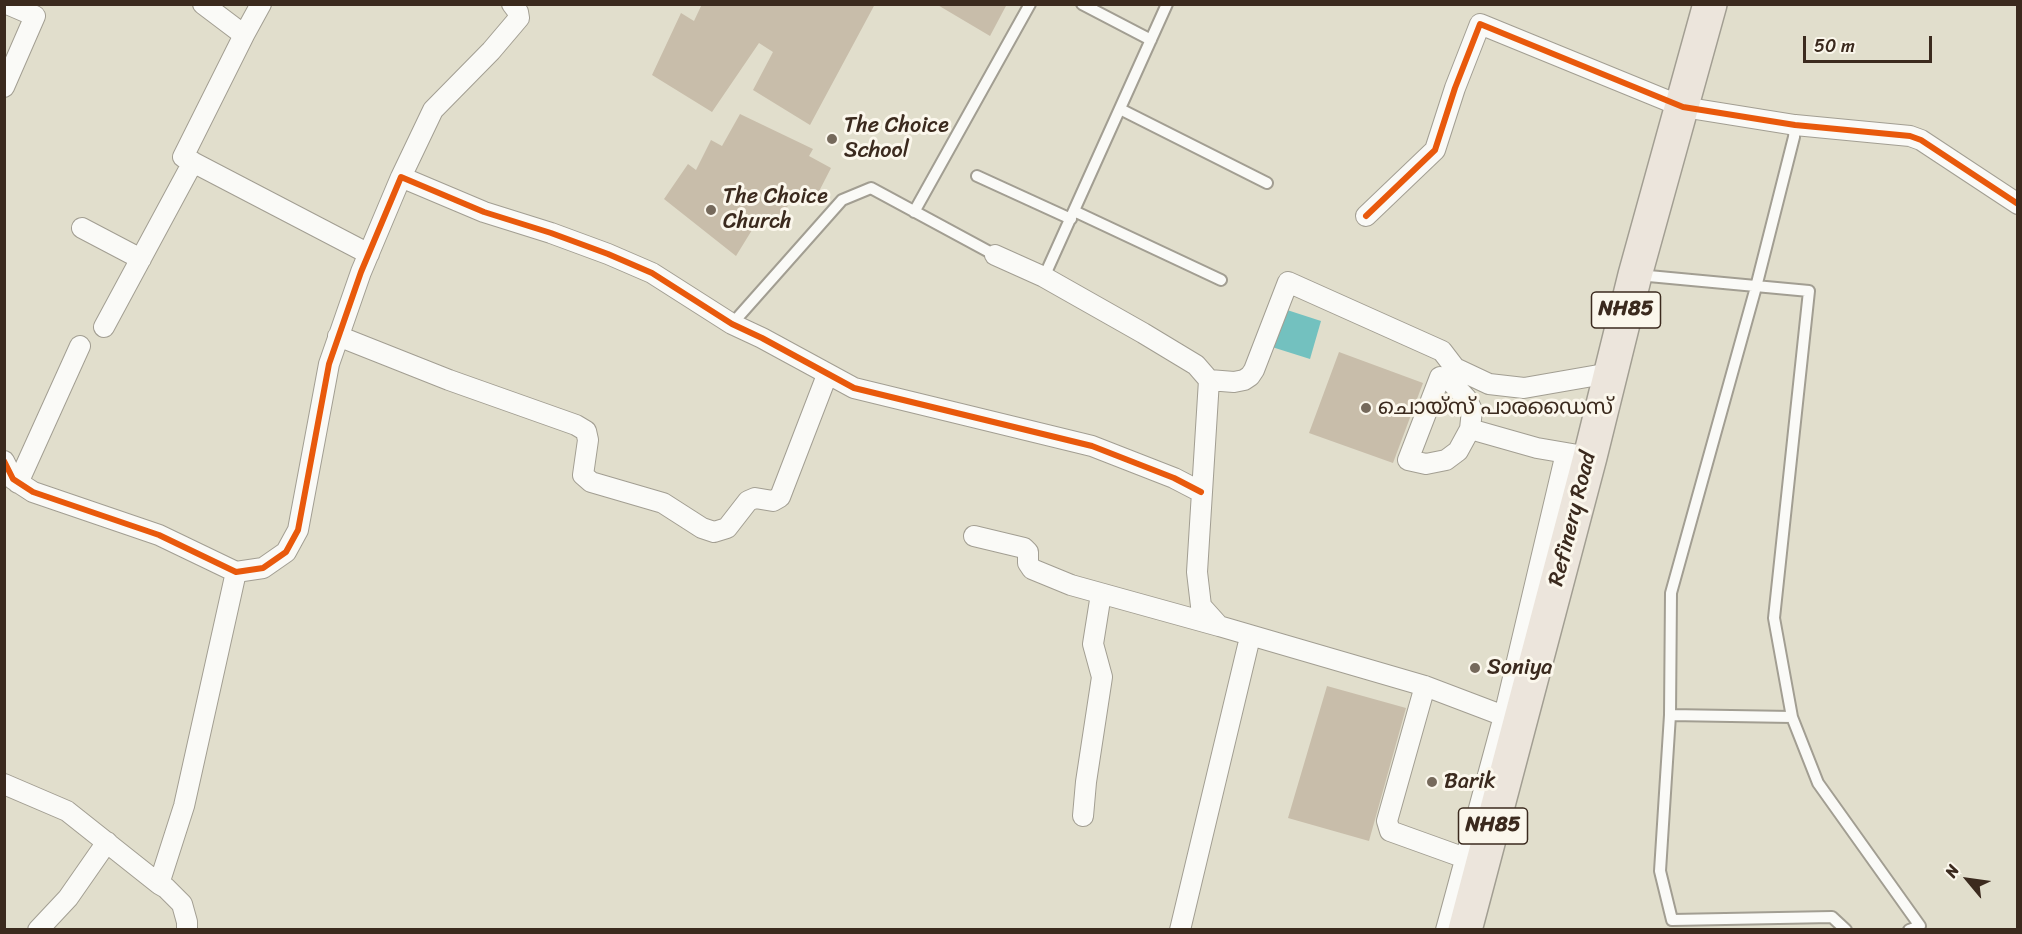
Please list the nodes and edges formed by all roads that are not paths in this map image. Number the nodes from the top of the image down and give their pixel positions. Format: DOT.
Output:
graph roads {
  1 [pos="7,4"];
  2 [pos="203,4"];
  3 [pos="261,4"];
  4 [pos="512,4"];
  5 [pos="1030,4"];
  6 [pos="1082,4"];
  7 [pos="1167,4"];
  8 [pos="1710,4"];
  9 [pos="244,35"];
  10 [pos="1151,40"];
  11 [pos="4,87"];
  12 [pos="1684,100"];
  13 [pos="1120,109"];
  14 [pos="1795,125"];
  15 [pos="192,162"];
  16 [pos="978,176"];
  17 [pos="401,177"];
  18 [pos="1267,183"];
  19 [pos="2018,204"];
  20 [pos="914,212"];
  21 [pos="1073,215"];
  22 [pos="1366,216"];
  23 [pos="82,228"];
  24 [pos="369,254"];
  25 [pos="995,255"];
  26 [pos="141,259"];
  27 [pos="1635,275"];
  28 [pos="1044,277"];
  29 [pos="1221,280"];
  30 [pos="1756,287"];
  31 [pos="732,324"];
  32 [pos="104,327"];
  33 [pos="338,336"];
  34 [pos="80,346"];
  35 [pos="1610,373"];
  36 [pos="827,375"];
  37 [pos="1209,380"];
  38 [pos="1470,429"];
  39 [pos="1578,455"];
  40 [pos="4,461"];
  41 [pos="18,483"];
  42 [pos="1201,492"];
  43 [pos="974,536"];
  44 [pos="236,572"];
  45 [pos="1101,594"];
  46 [pos="1219,626"];
  47 [pos="1250,637"];
  48 [pos="1425,686"];
  49 [pos="1670,715"];
  50 [pos="1504,716"];
  51 [pos="1792,717"];
  52 [pos="4,784"];
  53 [pos="1083,816"];
  54 [pos="107,842"];
  55 [pos="1465,858"];
  56 [pos="159,884"];
  57 [pos="38,930"];
  58 [pos="187,930"];
  59 [pos="1180,930"];
  60 [pos="1446,930"];
  61 [pos="1465,930"];
  62 [pos="1846,930"];
  63 [pos="1909,930"];
  1 -- 11 [label="street"];
  2 -- 9 [label="street"];
  3 -- 9 [label="street"];
  4 -- 17 [label="street"];
  5 -- 20 [label="lane"];
  6 -- 10 [label="lane"];
  7 -- 10 [label="lane"];
  8 -- 12 [label="highway, Refinery Road / NH85"];
  9 -- 15 [label="street"];
  10 -- 13 [label="lane"];
  12 -- 14 [label="street"];
  12 -- 22 [label="street"];
  12 -- 27 [label="highway, Refinery Road / NH85"];
  13 -- 18 [label="lane"];
  13 -- 21 [label="lane"];
  14 -- 19 [label="street"];
  14 -- 30 [label="lane"];
  15 -- 24 [label="street"];
  15 -- 26 [label="street"];
  16 -- 21 [label="lane"];
  17 -- 24 [label="street"];
  17 -- 31 [label="street"];
  20 -- 25 [label="lane"];
  20 -- 31 [label="lane"];
  21 -- 28 [label="lane"];
  21 -- 29 [label="lane"];
  23 -- 26 [label="street"];
  24 -- 33 [label="street"];
  25 -- 28 [label="street"];
  26 -- 32 [label="street"];
  27 -- 30 [label="lane"];
  27 -- 35 [label="highway, Refinery Road / NH85"];
  28 -- 37 [label="street"];
  30 -- 49 [label="lane"];
  30 -- 51 [label="lane"];
  31 -- 36 [label="street"];
  33 -- 36 [label="street"];
  33 -- 44 [label="street"];
  34 -- 41 [label="street"];
  35 -- 37 [label="street"];
  35 -- 39 [label="highway, Refinery Road / NH85"];
  36 -- 42 [label="street"];
  37 -- 42 [label="street"];
  38 -- 39 [label="street"];
  39 -- 50 [label="street"];
  39 -- 61 [label="highway, Refinery Road / NH85"];
  40 -- 41 [label="street"];
  41 -- 44 [label="street"];
  42 -- 46 [label="street"];
  43 -- 45 [label="street"];
  44 -- 56 [label="street"];
  45 -- 46 [label="street"];
  45 -- 53 [label="street"];
  46 -- 47 [label="street"];
  47 -- 48 [label="street"];
  47 -- 59 [label="street"];
  48 -- 50 [label="street"];
  48 -- 55 [label="street"];
  49 -- 51 [label="lane"];
  49 -- 62 [label="lane"];
  50 -- 55 [label="street"];
  51 -- 63 [label="lane"];
  52 -- 54 [label="street"];
  54 -- 56 [label="street"];
  54 -- 57 [label="street"];
  55 -- 60 [label="street"];
  56 -- 58 [label="street"];
}
